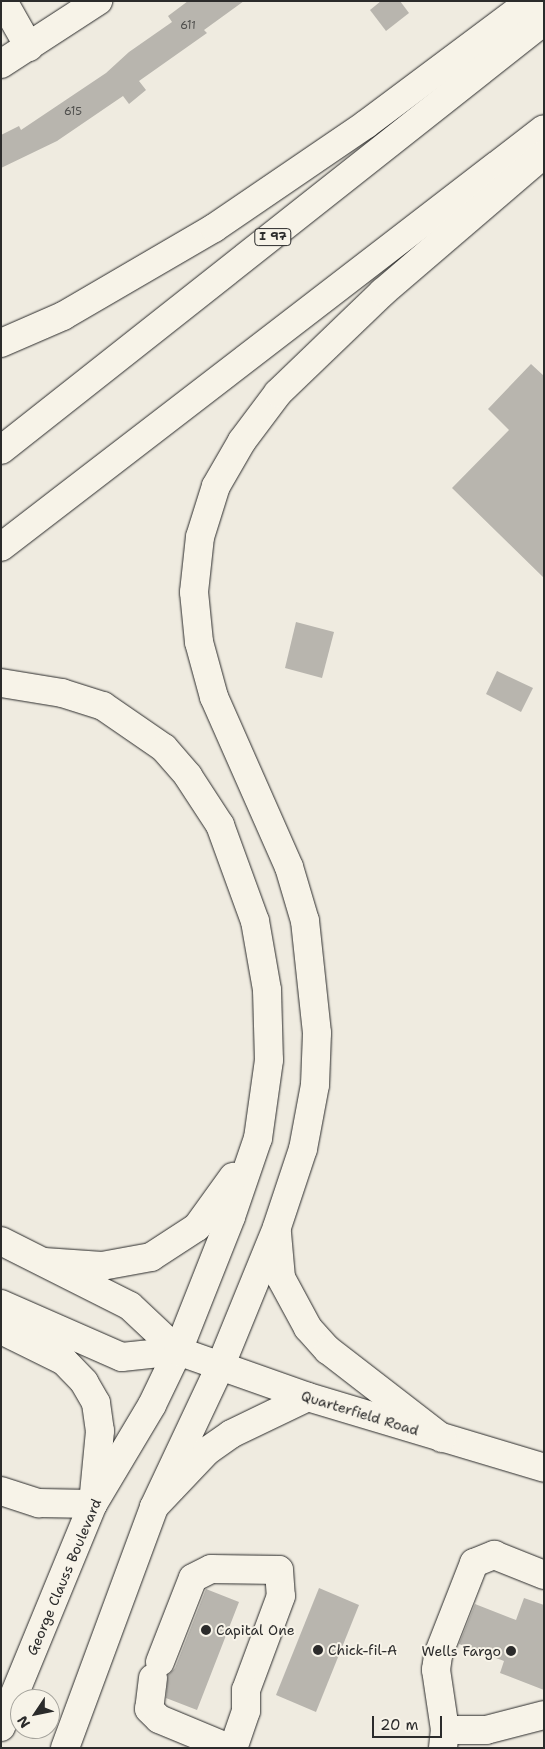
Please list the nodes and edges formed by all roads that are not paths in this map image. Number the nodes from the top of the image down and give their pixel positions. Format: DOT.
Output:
graph roads {
  1 [pos="3,1"];
  2 [pos="98,1"];
  3 [pos="531,1"];
  4 [pos="544,21"];
  5 [pos="29,46"];
  6 [pos="1,64"];
  7 [pos="544,129"];
  8 [pos="544,154"];
  9 [pos="1,343"];
  10 [pos="1,450"];
  11 [pos="1,547"];
  12 [pos="1,683"];
  13 [pos="258,1138"];
  14 [pos="276,1226"];
  15 [pos="1,1241"];
  16 [pos="44,1262"];
  17 [pos="1,1304"];
  18 [pos="1,1330"];
  19 [pos="178,1351"];
  20 [pos="220,1367"];
  21 [pos="308,1398"];
  22 [pos="442,1438"];
  23 [pos="544,1468"];
  24 [pos="1,1492"];
  25 [pos="93,1504"];
  26 [pos="154,1507"];
  27 [pos="544,1575"];
  28 [pos="544,1715"];
  29 [pos="1,1727"];
  30 [pos="444,1739"];
  31 [pos="65,1748"];
  32 [pos="229,1748"];
  33 [pos="233,1748"];
  1 -- 5 [label="main road"];
  2 -- 5 [label="main road"];
  3 -- 9 [label="main road"];
  4 -- 10 [label="main road, I 97"];
  5 -- 6 [label="main road"];
  7 -- 11 [label="main road"];
  8 -- 14 [label="main road"];
  12 -- 13 [label="main road"];
  13 -- 16 [label="main road"];
  13 -- 19 [label="main road, George Clauss Boulevard"];
  14 -- 20 [label="main road"];
  14 -- 22 [label="main road"];
  15 -- 16 [label="main road, Quarterfield Road"];
  16 -- 19 [label="main road, Quarterfield Road"];
  17 -- 19 [label="main road, Quarterfield Road"];
  18 -- 25 [label="main road"];
  19 -- 20 [label="main road, Quarterfield Road"];
  19 -- 25 [label="main road, George Clauss Boulevard"];
  20 -- 21 [label="main road, Quarterfield Road"];
  20 -- 26 [label="main road"];
  21 -- 22 [label="main road, Quarterfield Road"];
  21 -- 26 [label="main road"];
  22 -- 23 [label="main road, Quarterfield Road"];
  24 -- 25 [label="main road"];
  25 -- 29 [label="main road, George Clauss Boulevard"];
  26 -- 31 [label="main road"];
  27 -- 30 [label="main road"];
  28 -- 30 [label="main road"];
  32 -- 33 [label="main road"];
}
